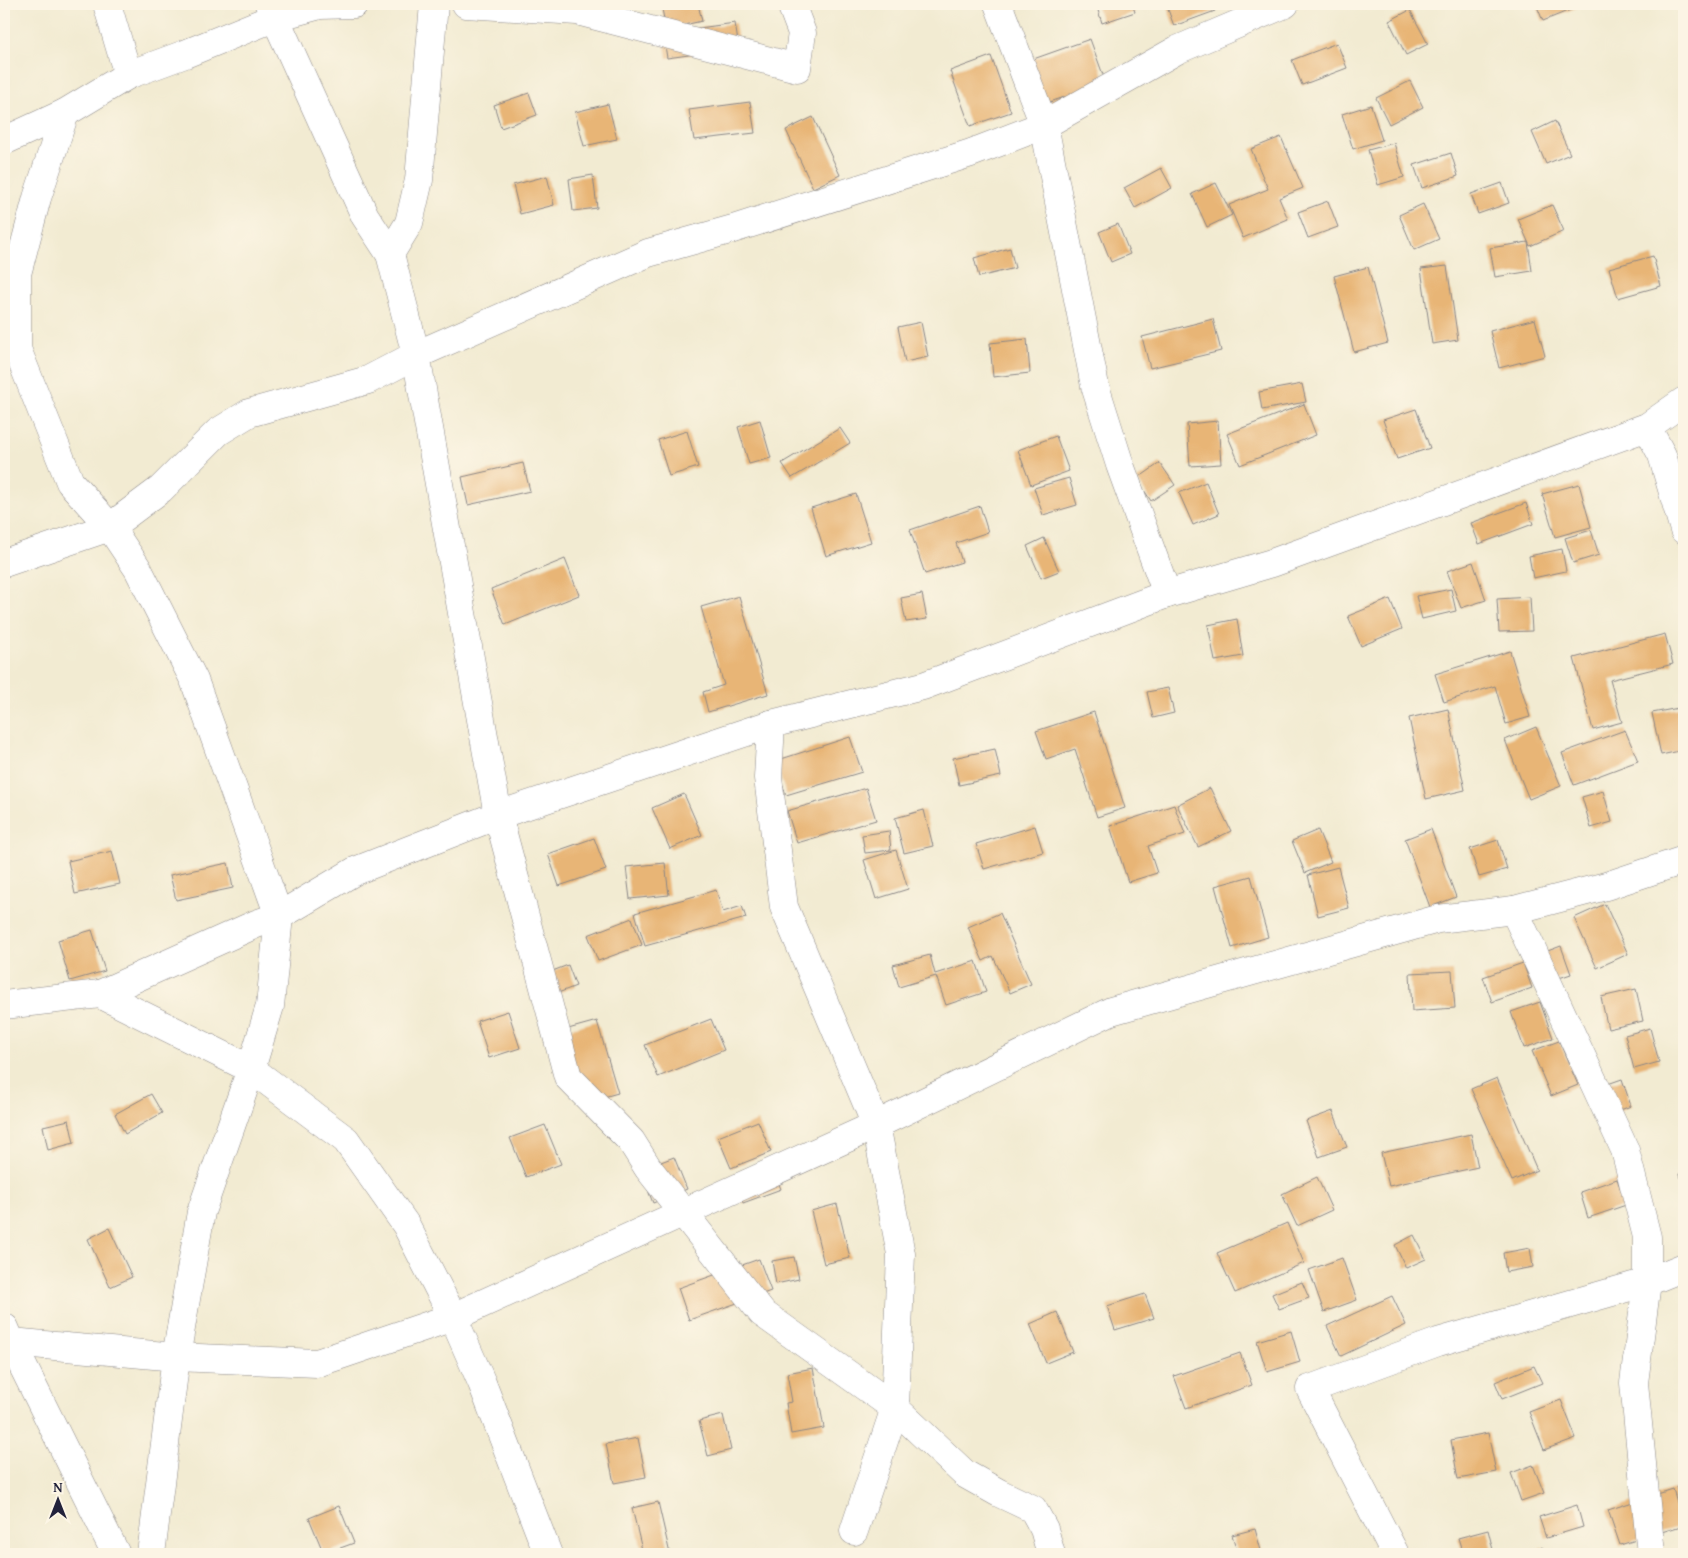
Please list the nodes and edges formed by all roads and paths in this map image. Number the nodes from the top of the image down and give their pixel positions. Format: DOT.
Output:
graph roads {
  1 [pos="107,4"];
  2 [pos="354,4"];
  3 [pos="434,4"];
  4 [pos="466,4"];
  5 [pos="792,4"];
  6 [pos="998,4"];
  7 [pos="1285,4"];
  8 [pos="273,10"];
  9 [pos="128,76"];
  10 [pos="65,113"];
  11 [pos="1044,125"];
  12 [pos="4,141"];
  13 [pos="390,254"];
  14 [pos="416,354"];
  15 [pos="1684,401"];
  16 [pos="1647,427"];
  17 [pos="110,527"];
  18 [pos="1684,530"];
  19 [pos="4,563"];
  20 [pos="1167,594"];
  21 [pos="771,724"];
  22 [pos="498,815"];
  23 [pos="1684,860"];
  24 [pos="1514,910"];
  25 [pos="279,916"];
  26 [pos="100,994"];
  27 [pos="4,1005"];
  28 [pos="251,1069"];
  29 [pos="876,1125"];
  30 [pos="682,1212"];
  31 [pos="1684,1267"];
  32 [pos="1647,1282"];
  33 [pos="453,1317"];
  34 [pos="6,1336"];
  35 [pos="176,1358"];
  36 [pos="895,1408"];
  37 [pos="854,1531"];
  38 [pos="116,1554"];
  39 [pos="151,1554"];
  40 [pos="548,1554"];
  41 [pos="1051,1554"];
  42 [pos="1395,1554"];
  43 [pos="1651,1554"];
  1 -- 9 [label="street"];
  2 -- 8 [label="street"];
  3 -- 13 [label="street"];
  4 -- 5 [label="street"];
  6 -- 11 [label="street"];
  7 -- 11 [label="street"];
  8 -- 9 [label="street"];
  8 -- 13 [label="street"];
  9 -- 10 [label="street"];
  10 -- 12 [label="street"];
  10 -- 17 [label="street"];
  11 -- 14 [label="street"];
  11 -- 20 [label="street"];
  13 -- 14 [label="street"];
  14 -- 17 [label="street"];
  14 -- 22 [label="street"];
  15 -- 16 [label="street"];
  16 -- 18 [label="street"];
  16 -- 20 [label="street"];
  17 -- 19 [label="street"];
  17 -- 25 [label="street"];
  20 -- 21 [label="street"];
  21 -- 22 [label="street"];
  21 -- 29 [label="street"];
  22 -- 25 [label="street"];
  22 -- 30 [label="street"];
  23 -- 24 [label="street"];
  24 -- 29 [label="street"];
  24 -- 32 [label="street"];
  25 -- 26 [label="street"];
  25 -- 28 [label="street"];
  26 -- 27 [label="street"];
  26 -- 28 [label="street"];
  28 -- 33 [label="street"];
  28 -- 35 [label="street"];
  29 -- 30 [label="street"];
  29 -- 36 [label="street"];
  30 -- 33 [label="street"];
  30 -- 36 [label="street"];
  31 -- 32 [label="street"];
  32 -- 42 [label="street"];
  32 -- 43 [label="street"];
  33 -- 35 [label="street"];
  33 -- 40 [label="street"];
  34 -- 35 [label="street"];
  34 -- 38 [label="street"];
  35 -- 39 [label="street"];
  36 -- 37 [label="street"];
  36 -- 41 [label="street"];
}
